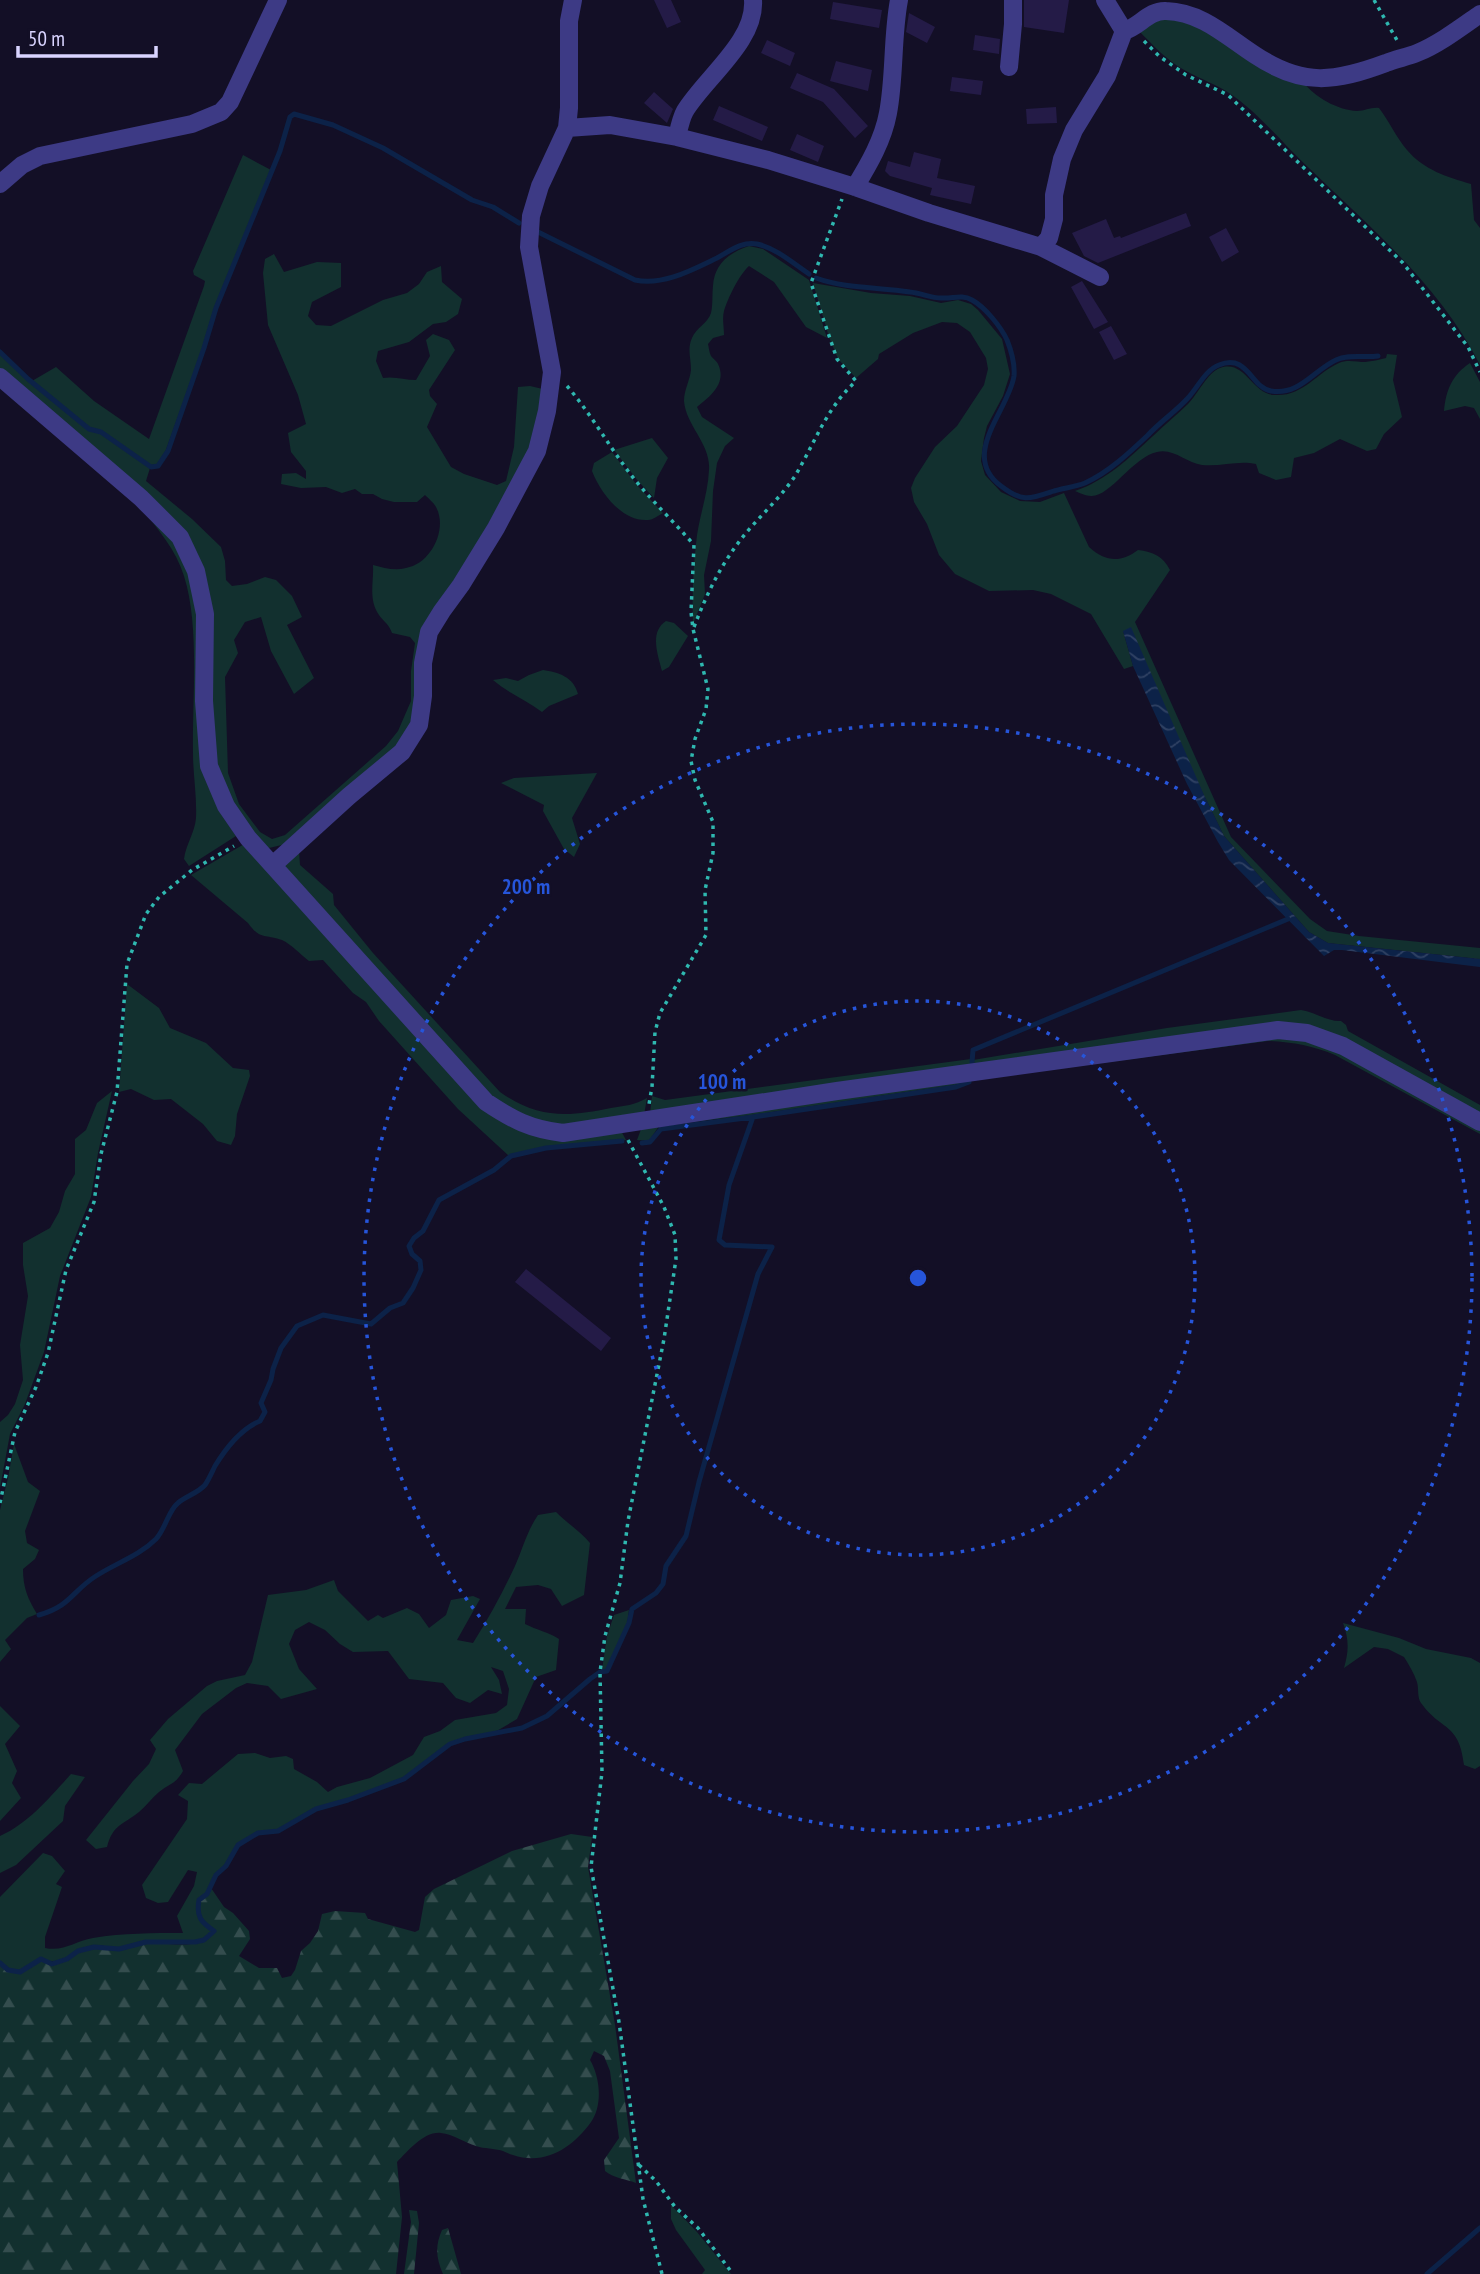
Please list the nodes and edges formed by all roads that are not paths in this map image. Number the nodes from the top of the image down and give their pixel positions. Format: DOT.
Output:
graph roads {
  1 [pos="278,0"];
  2 [pos="573,0"];
  3 [pos="753,0"];
  4 [pos="899,0"];
  5 [pos="1013,0"];
  6 [pos="1105,0"];
  7 [pos="1480,14"];
  8 [pos="1128,30"];
  9 [pos="1009,68"];
  10 [pos="567,128"];
  11 [pos="677,137"];
  12 [pos="0,184"];
  13 [pos="851,186"];
  14 [pos="1041,247"];
  15 [pos="1100,277"];
  16 [pos="0,377"];
  17 [pos="273,865"];
  18 [pos="1480,1122"];
  1 -- 12 [label="street"];
  2 -- 10 [label="street"];
  3 -- 11 [label="street"];
  4 -- 13 [label="street"];
  5 -- 9 [label="street"];
  6 -- 8 [label="street"];
  7 -- 8 [label="street"];
  8 -- 14 [label="street"];
  10 -- 11 [label="street"];
  10 -- 17 [label="street"];
  11 -- 13 [label="street"];
  13 -- 14 [label="street"];
  14 -- 15 [label="street"];
  16 -- 17 [label="street"];
  17 -- 18 [label="street"];
}
